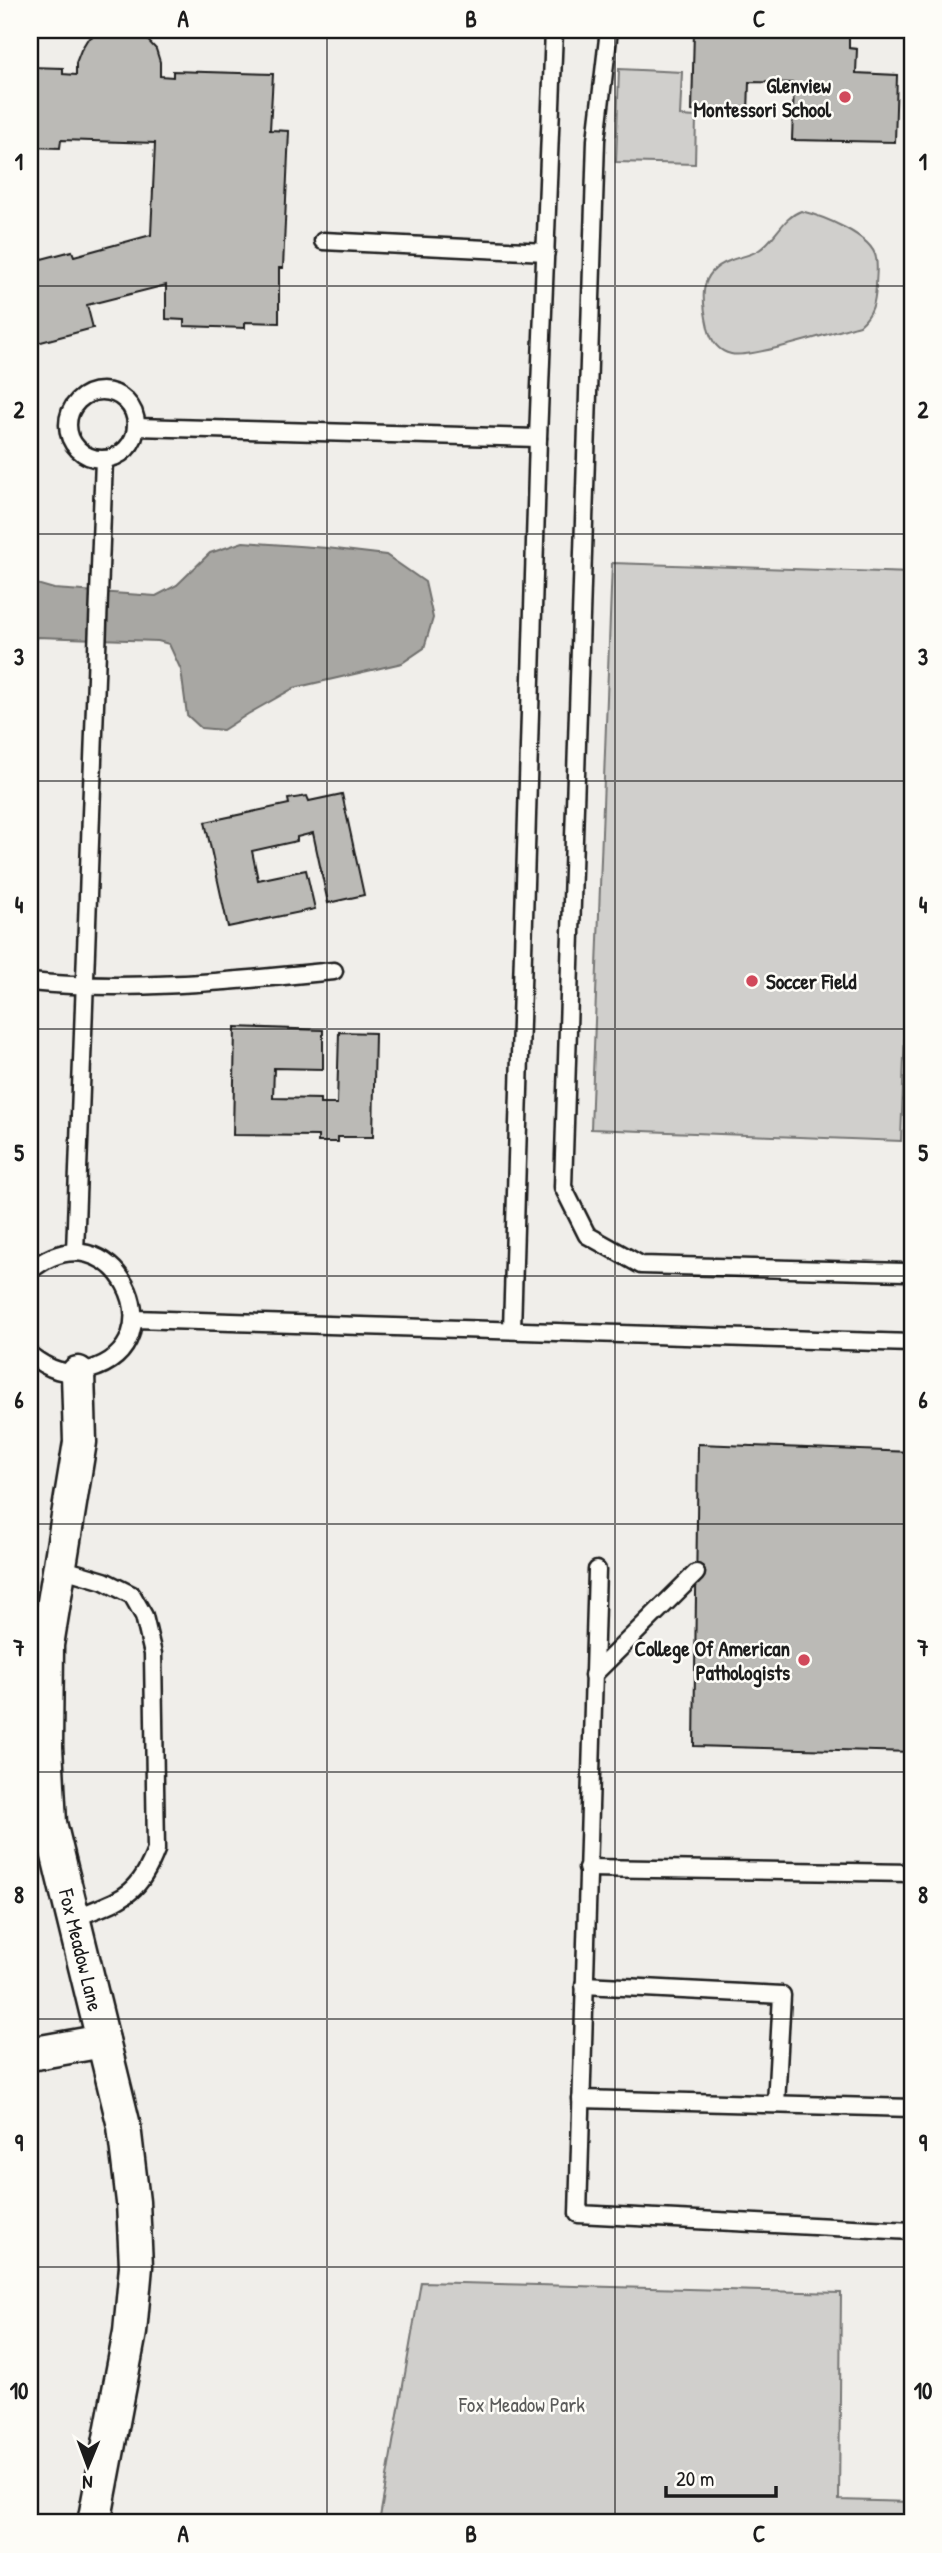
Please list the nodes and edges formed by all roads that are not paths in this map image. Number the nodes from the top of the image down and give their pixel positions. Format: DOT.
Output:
graph roads {
  1 [pos="554,30"];
  2 [pos="610,30"];
  3 [pos="323,241"];
  4 [pos="546,252"];
  5 [pos="136,427"];
  6 [pos="538,438"];
  7 [pos="104,459"];
  8 [pos="334,971"];
  9 [pos="30,982"];
  10 [pos="84,987"];
  11 [pos="75,1252"];
  12 [pos="912,1269"];
  13 [pos="30,1271"];
  14 [pos="134,1319"];
  15 [pos="512,1330"];
  16 [pos="912,1343"];
  17 [pos="30,1355"];
  18 [pos="78,1373"];
  19 [pos="60,1568"];
  20 [pos="597,1570"];
  21 [pos="696,1573"];
  22 [pos="38,1645"];
  23 [pos="593,1675"];
  24 [pos="587,1868"];
  25 [pos="912,1873"];
  26 [pos="73,1919"];
  27 [pos="584,1985"];
  28 [pos="103,2041"];
  29 [pos="30,2054"];
  30 [pos="581,2099"];
  31 [pos="776,2104"];
  32 [pos="912,2108"];
  33 [pos="912,2231"];
  34 [pos="94,2523"];
  1 -- 4 [label="lane"];
  2 -- 12 [label="lane"];
  3 -- 4 [label="lane"];
  4 -- 6 [label="lane"];
  5 -- 6 [label="lane"];
  5 -- 7 [label="lane"];
  5 -- 7 [label="lane"];
  6 -- 15 [label="lane"];
  7 -- 10 [label="lane"];
  8 -- 10 [label="lane"];
  9 -- 10 [label="lane"];
  10 -- 11 [label="lane"];
  11 -- 13 [label="lane"];
  11 -- 14 [label="lane"];
  14 -- 15 [label="lane"];
  14 -- 18 [label="lane"];
  15 -- 16 [label="lane"];
  17 -- 18 [label="lane"];
  18 -- 19 [label="street, Fox Meadow Lane"];
  19 -- 22 [label="street, Fox Meadow Lane"];
  19 -- 26 [label="lane"];
  20 -- 23 [label="lane"];
  21 -- 23 [label="lane"];
  22 -- 26 [label="street, Fox Meadow Lane"];
  23 -- 24 [label="lane"];
  24 -- 25 [label="lane"];
  24 -- 27 [label="lane"];
  26 -- 28 [label="street, Fox Meadow Lane"];
  27 -- 30 [label="lane"];
  27 -- 31 [label="lane"];
  28 -- 29 [label="street"];
  28 -- 34 [label="street, Fox Meadow Lane"];
  30 -- 31 [label="lane"];
  30 -- 33 [label="lane"];
  31 -- 32 [label="lane"];
}
